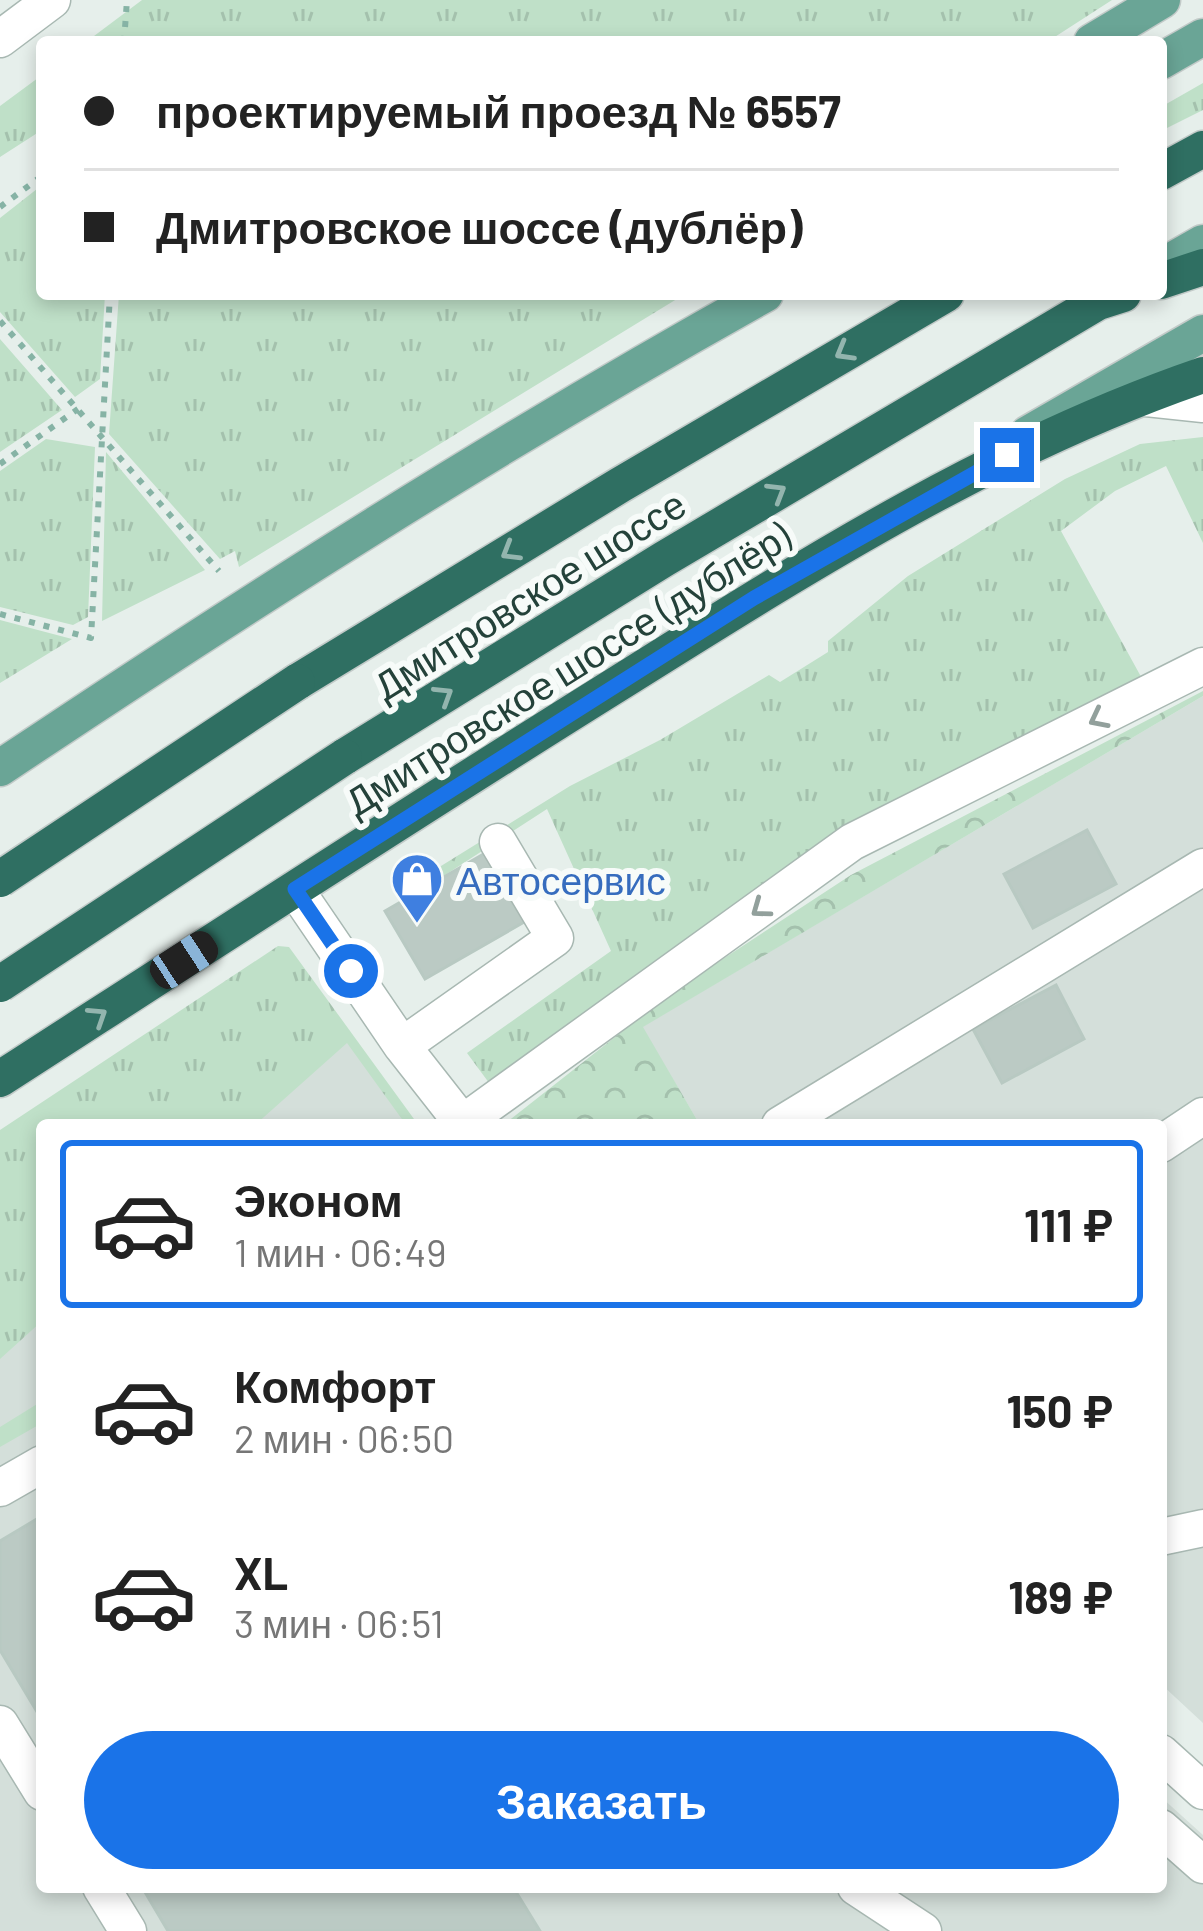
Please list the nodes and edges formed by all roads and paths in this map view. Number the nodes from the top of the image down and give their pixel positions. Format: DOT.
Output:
graph roads {
  1 [pos="52,0"];
  2 [pos="127,0"];
  3 [pos="1162,0"];
  4 [pos="124,36"];
  5 [pos="1102,36"];
  6 [pos="1203,37"];
  7 [pos="0,39"];
  8 [pos="1167,58"];
  9 [pos="1203,149"];
  10 [pos="1167,169"];
  11 [pos="36,181"];
  12 [pos="0,208"];
  13 [pos="1203,243"];
  14 [pos="1167,264"];
  15 [pos="1203,267"];
  16 [pos="1167,279"];
  17 [pos="110,300"];
  18 [pos="716,300"];
  19 [pos="754,300"];
  20 [pos="936,300"];
  21 [pos="1106,300"];
  22 [pos="0,321"];
  23 [pos="1203,333"];
  24 [pos="1203,374"];
  25 [pos="584,395"];
  26 [pos="1137,398"];
  27 [pos="1203,404"];
  28 [pos="78,409"];
  29 [pos="101,434"];
  30 [pos="0,464"];
  31 [pos="950,485"];
  32 [pos="219,571"];
  33 [pos="0,614"];
  34 [pos="1203,666"];
  35 [pos="0,768"];
  36 [pos="498,842"];
  37 [pos="1203,866"];
  38 [pos="0,879"];
  39 [pos="295,889"];
  40 [pos="0,983"];
  41 [pos="402,1046"];
  42 [pos="0,1079"];
  43 [pos="1203,1116"];
  44 [pos="458,1119"];
  45 [pos="469,1119"];
  46 [pos="791,1119"];
  47 [pos="1167,1140"];
  48 [pos="36,1467"];
  49 [pos="0,1488"];
  50 [pos="1203,1528"];
  51 [pos="1167,1536"];
  52 [pos="0,1724"];
  53 [pos="1167,1758"];
  54 [pos="36,1782"];
  55 [pos="1203,1791"];
  56 [pos="1167,1833"];
  57 [pos="1203,1865"];
  58 [pos="104,1893"];
  59 [pos="876,1908"];
  60 [pos="128,1931"];
  61 [pos="923,1931"];
  1 -- 7 [label="street"];
  2 -- 4 [label="path"];
  3 -- 5 [label="main road"];
  6 -- 8 [label="main road"];
  9 -- 10 [label="highway"];
  11 -- 12 [label="path"];
  13 -- 14 [label="main road"];
  15 -- 16 [label="highway"];
  17 -- 29 [label="path"];
  18 -- 25 [label="main road"];
  19 -- 25 [label="main road"];
  20 -- 38 [label="highway, Дмитровское шоссе, one-way, bridge"];
  40 -- 21 [label="highway, Дмитровское шоссе, one-way, bridge"];
  22 -- 28 [label="path"];
  23 -- 31 [label="main road"];
  24 -- 26 [label="highway, Дмитровское шоссе (дублёр)"];
  25 -- 35 [label="main road"];
  26 -- 27 [label="street"];
  26 -- 31 [label="highway, Дмитровское шоссе (дублёр)"];
  28 -- 29 [label="path"];
  28 -- 30 [label="path"];
  29 -- 32 [label="path"];
  29 -- 33 [label="path"];
  31 -- 39 [label="highway, Дмитровское шоссе (дублёр)"];
  34 -- 45 [label="street, one-way"];
  36 -- 41 [label="street"];
  37 -- 46 [label="street"];
  39 -- 41 [label="street"];
  42 -- 39 [label="highway, Дмитровское шоссе (дублёр), one-way"];
  41 -- 44 [label="street"];
  43 -- 47 [label="street"];
  48 -- 49 [label="street"];
  50 -- 51 [label="street"];
  52 -- 54 [label="street"];
  53 -- 55 [label="street"];
  56 -- 57 [label="street"];
  58 -- 60 [label="street"];
  59 -- 61 [label="street"];
}
